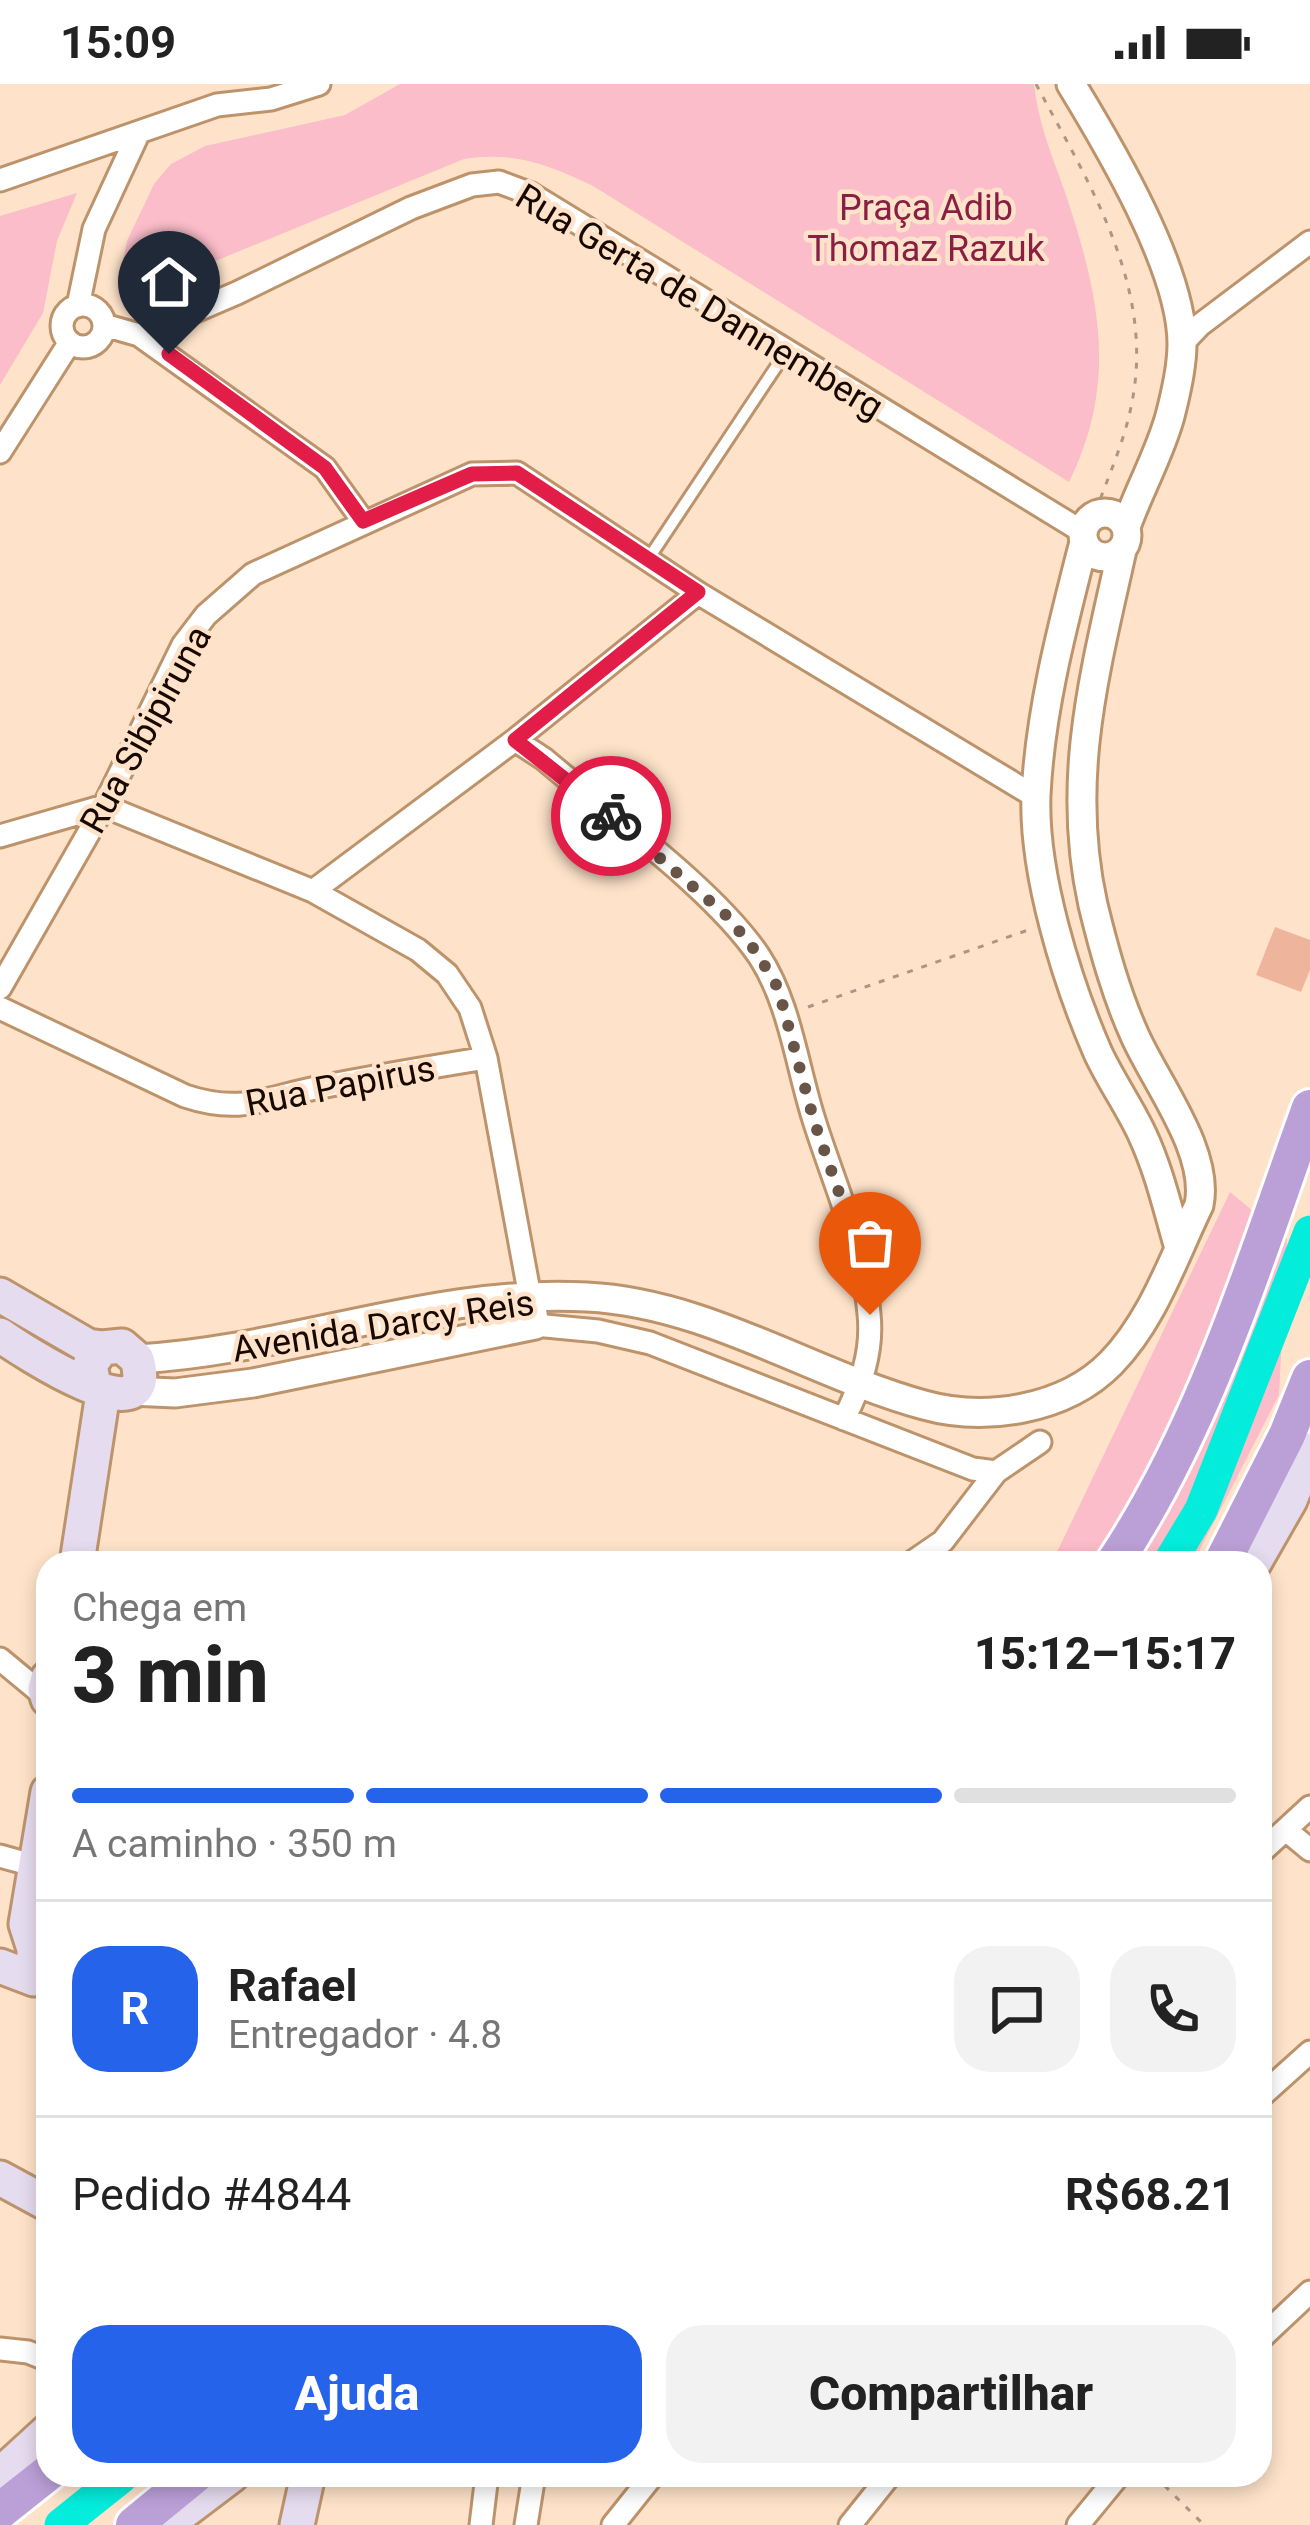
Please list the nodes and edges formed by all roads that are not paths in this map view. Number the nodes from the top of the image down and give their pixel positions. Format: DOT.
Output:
graph roads {
  1 [pos="319,84"];
  2 [pos="1071,84"];
  3 [pos="218,95"];
  4 [pos="139,132"];
  5 [pos="0,180"];
  6 [pos="1310,242"];
  7 [pos="78,307"];
  8 [pos="104,325"];
  9 [pos="139,335"];
  10 [pos="70,342"];
  11 [pos="1182,344"];
  12 [pos="786,352"];
  13 [pos="0,452"];
  14 [pos="363,521"];
  15 [pos="1087,530"];
  16 [pos="1124,538"];
  17 [pos="649,558"];
  18 [pos="698,592"];
  19 [pos="515,740"];
  20 [pos="1036,797"];
  21 [pos="104,806"];
  22 [pos="0,836"];
  23 [pos="313,891"];
  24 [pos="0,988"];
  25 [pos="0,1008"];
  26 [pos="486,1058"];
  27 [pos="1310,1108"];
  28 [pos="1179,1248"];
  29 [pos="0,1294"];
  30 [pos="437,1308"];
  31 [pos="532,1311"];
  32 [pos="0,1336"];
  33 [pos="420,1346"];
  34 [pos="1310,1378"];
  35 [pos="116,1382"];
  36 [pos="862,1383"];
  37 [pos="844,1418"];
  38 [pos="1040,1442"];
  39 [pos="1310,1450"];
  40 [pos="996,1472"];
  41 [pos="79,1551"];
  42 [pos="928,1551"];
  43 [pos="1121,1551"];
  44 [pos="1228,1551"];
  45 [pos="1261,1551"];
  46 [pos="0,1658"];
  47 [pos="36,1673"];
  48 [pos="36,1688"];
  49 [pos="1310,1808"];
  50 [pos="1286,1830"];
  51 [pos="1272,1842"];
  52 [pos="1310,1850"];
  53 [pos="0,1856"];
  54 [pos="36,1866"];
  55 [pos="36,1869"];
  56 [pos="13,1933"];
  57 [pos="36,1958"];
  58 [pos="0,1966"];
  59 [pos="36,1979"];
  60 [pos="1305,2064"];
  61 [pos="1272,2088"];
  62 [pos="0,2178"];
  63 [pos="36,2198"];
  64 [pos="1310,2292"];
  65 [pos="1272,2328"];
  66 [pos="0,2349"];
  67 [pos="36,2355"];
  68 [pos="36,2442"];
  69 [pos="0,2474"];
  70 [pos="36,2482"];
  71 [pos="486,2487"];
  72 [pos="531,2487"];
  73 [pos="643,2487"];
  74 [pos="880,2487"];
  75 [pos="1109,2487"];
  76 [pos="177,2494"];
  77 [pos="0,2511"];
  78 [pos="134,2525"];
  79 [pos="481,2525"];
  80 [pos="526,2525"];
  81 [pos="613,2525"];
  82 [pos="850,2525"];
  83 [pos="1078,2525"];
  1 -- 3 [label="street"];
  2 -- 11 [label="street, Avenida Darcy Reis"];
  3 -- 4 [label="street"];
  4 -- 5 [label="street"];
  4 -- 7 [label="street"];
  6 -- 11 [label="street"];
  7 -- 8 [label="street"];
  7 -- 10 [label="street"];
  8 -- 9 [label="street"];
  8 -- 10 [label="street"];
  9 -- 12 [label="street, Rua Gerta de Dannemberg"];
  9 -- 14 [label="street"];
  10 -- 13 [label="street"];
  11 -- 16 [label="street, Avenida Darcy Reis"];
  12 -- 15 [label="street, Rua Gerta de Dannemberg"];
  12 -- 17 [label="lane"];
  14 -- 17 [label="street, Rua Sibipiruna"];
  14 -- 21 [label="street, Rua Sibipiruna"];
  15 -- 16 [label="street"];
  15 -- 16 [label="street"];
  15 -- 20 [label="street"];
  16 -- 28 [label="street, Avenida Darcy Reis"];
  17 -- 18 [label="street, Rua Sibipiruna"];
  18 -- 19 [label="street"];
  18 -- 20 [label="street, Rua Sibipiruna"];
  19 -- 23 [label="street"];
  19 -- 36 [label="street"];
  20 -- 28 [label="street"];
  21 -- 22 [label="street"];
  21 -- 23 [label="street"];
  21 -- 24 [label="street, Rua Sibipiruna"];
  23 -- 26 [label="street"];
  25 -- 26 [label="street, Rua Papirus"];
  26 -- 31 [label="street"];
  27 -- 43 [label="highway"];
  28 -- 36 [label="street, Avenida Darcy Reis"];
  29 -- 35 [label="main road"];
  30 -- 31 [label="street, Avenida Darcy Reis"];
  30 -- 33 [label="street"];
  30 -- 35 [label="street, Avenida Darcy Reis"];
  31 -- 33 [label="street, Avenida Darcy Reis"];
  31 -- 36 [label="street, Avenida Darcy Reis"];
  31 -- 37 [label="street, Avenida Darcy Reis"];
  32 -- 35 [label="main road, Avenida Darcy Reis"];
  33 -- 35 [label="street, Avenida Darcy Reis"];
  34 -- 44 [label="highway"];
  35 -- 41 [label="main road"];
  36 -- 37 [label="street"];
  37 -- 40 [label="street, Avenida Darcy Reis"];
  38 -- 40 [label="street"];
  39 -- 45 [label="main road"];
  40 -- 42 [label="street"];
  46 -- 47 [label="street"];
  46 -- 48 [label="street"];
  49 -- 50 [label="street"];
  50 -- 51 [label="street"];
  50 -- 52 [label="street"];
  53 -- 54 [label="street"];
  55 -- 56 [label="main road"];
  56 -- 57 [label="main road"];
  58 -- 59 [label="main road"];
  60 -- 61 [label="street"];
  62 -- 63 [label="main road"];
  64 -- 65 [label="street"];
  66 -- 67 [label="street"];
  68 -- 69 [label="main road"];
  70 -- 77 [label="highway"];
  71 -- 79 [label="street"];
  72 -- 80 [label="street"];
  73 -- 81 [label="street"];
  74 -- 82 [label="street"];
  75 -- 83 [label="street"];
  76 -- 78 [label="highway"];
}
